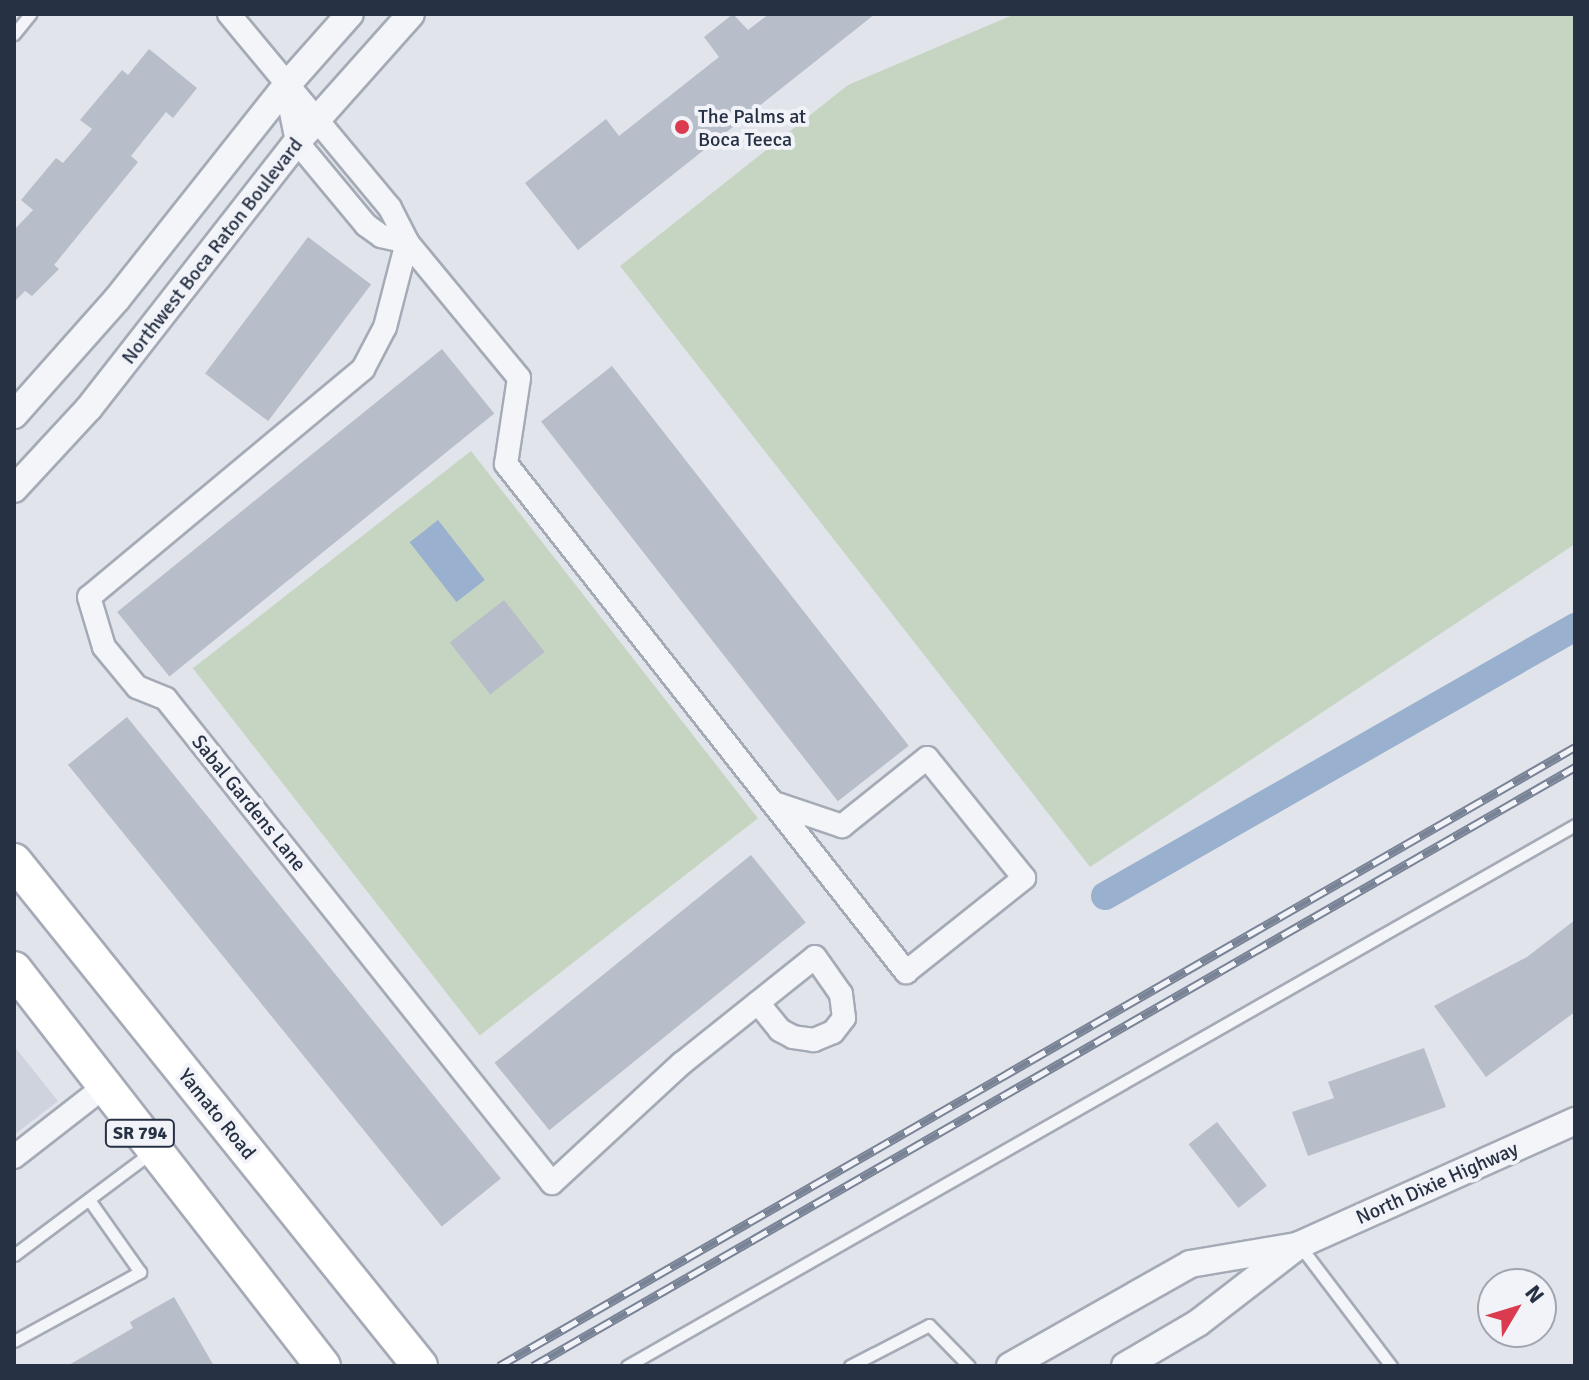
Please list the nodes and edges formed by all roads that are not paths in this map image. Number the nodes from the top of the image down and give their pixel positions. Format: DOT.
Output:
graph roads {
  1 [pos="30,14"];
  2 [pos="229,14"];
  3 [pos="350,14"];
  4 [pos="411,14"];
  5 [pos="14,34"];
  6 [pos="286,86"];
  7 [pos="317,118"];
  8 [pos="297,142"];
  9 [pos="407,242"];
  10 [pos="14,415"];
  11 [pos="14,489"];
  12 [pos="774,803"];
  13 [pos="1575,825"];
  14 [pos="14,861"];
  15 [pos="14,969"];
  16 [pos="758,1003"];
  17 [pos="104,1087"];
  18 [pos="1575,1121"];
  19 [pos="154,1151"];
  20 [pos="14,1157"];
  21 [pos="90,1201"];
  22 [pos="1299,1245"];
  23 [pos="14,1255"];
  24 [pos="14,1341"];
  25 [pos="323,1366"];
  26 [pos="420,1366"];
  27 [pos="627,1366"];
  28 [pos="850,1366"];
  29 [pos="969,1366"];
  30 [pos="1010,1366"];
  31 [pos="1125,1366"];
  32 [pos="1391,1366"];
  1 -- 5 [label="lane"];
  2 -- 6 [label="street"];
  3 -- 6 [label="street"];
  4 -- 7 [label="street, Northwest Boca Raton Boulevard"];
  6 -- 7 [label="street"];
  6 -- 8 [label="street"];
  6 -- 10 [label="street"];
  7 -- 8 [label="street, Northwest Boca Raton Boulevard"];
  7 -- 9 [label="street"];
  8 -- 9 [label="street"];
  8 -- 11 [label="street, Northwest Boca Raton Boulevard"];
  9 -- 12 [label="street"];
  9 -- 16 [label="street, Sabal Gardens Lane"];
  12 -- 12 [label="street"];
  13 -- 27 [label="lane"];
  14 -- 26 [label="main road, Yamato Road"];
  15 -- 17 [label="main road, SR 794"];
  17 -- 19 [label="main road, SR 794"];
  17 -- 20 [label="street"];
  18 -- 22 [label="street, North Dixie Highway"];
  19 -- 21 [label="lane"];
  19 -- 25 [label="main road, SR 794"];
  21 -- 23 [label="lane"];
  21 -- 24 [label="lane"];
  22 -- 30 [label="street, North Dixie Highway"];
  22 -- 31 [label="street, North Dixie Highway"];
  22 -- 32 [label="lane"];
  28 -- 29 [label="lane"];
}
